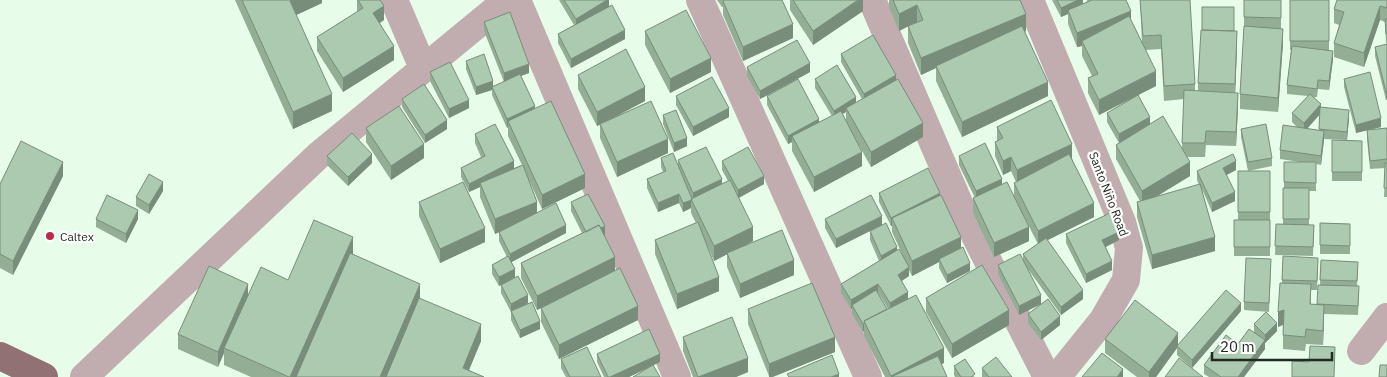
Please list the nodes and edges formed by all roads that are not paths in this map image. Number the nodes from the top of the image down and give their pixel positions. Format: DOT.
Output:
graph roads {
  1 [pos="394,0"];
  2 [pos="507,0"];
  3 [pos="517,0"];
  4 [pos="700,0"];
  5 [pos="872,0"];
  6 [pos="1030,0"];
  7 [pos="423,68"];
  8 [pos="1387,317"];
  9 [pos="1361,351"];
  10 [pos="0,356"];
  11 [pos="44,377"];
  12 [pos="84,377"];
  13 [pos="677,377"];
  14 [pos="868,377"];
  15 [pos="1047,377"];
  16 [pos="1057,377"];
  1 -- 7 [label="street"];
  2 -- 7 [label="street"];
  3 -- 13 [label="street"];
  4 -- 14 [label="street"];
  5 -- 15 [label="street"];
  6 -- 16 [label="street, Santo Niño Road"];
  7 -- 12 [label="street"];
  8 -- 9 [label="street"];
  10 -- 11 [label="main road"];
}
